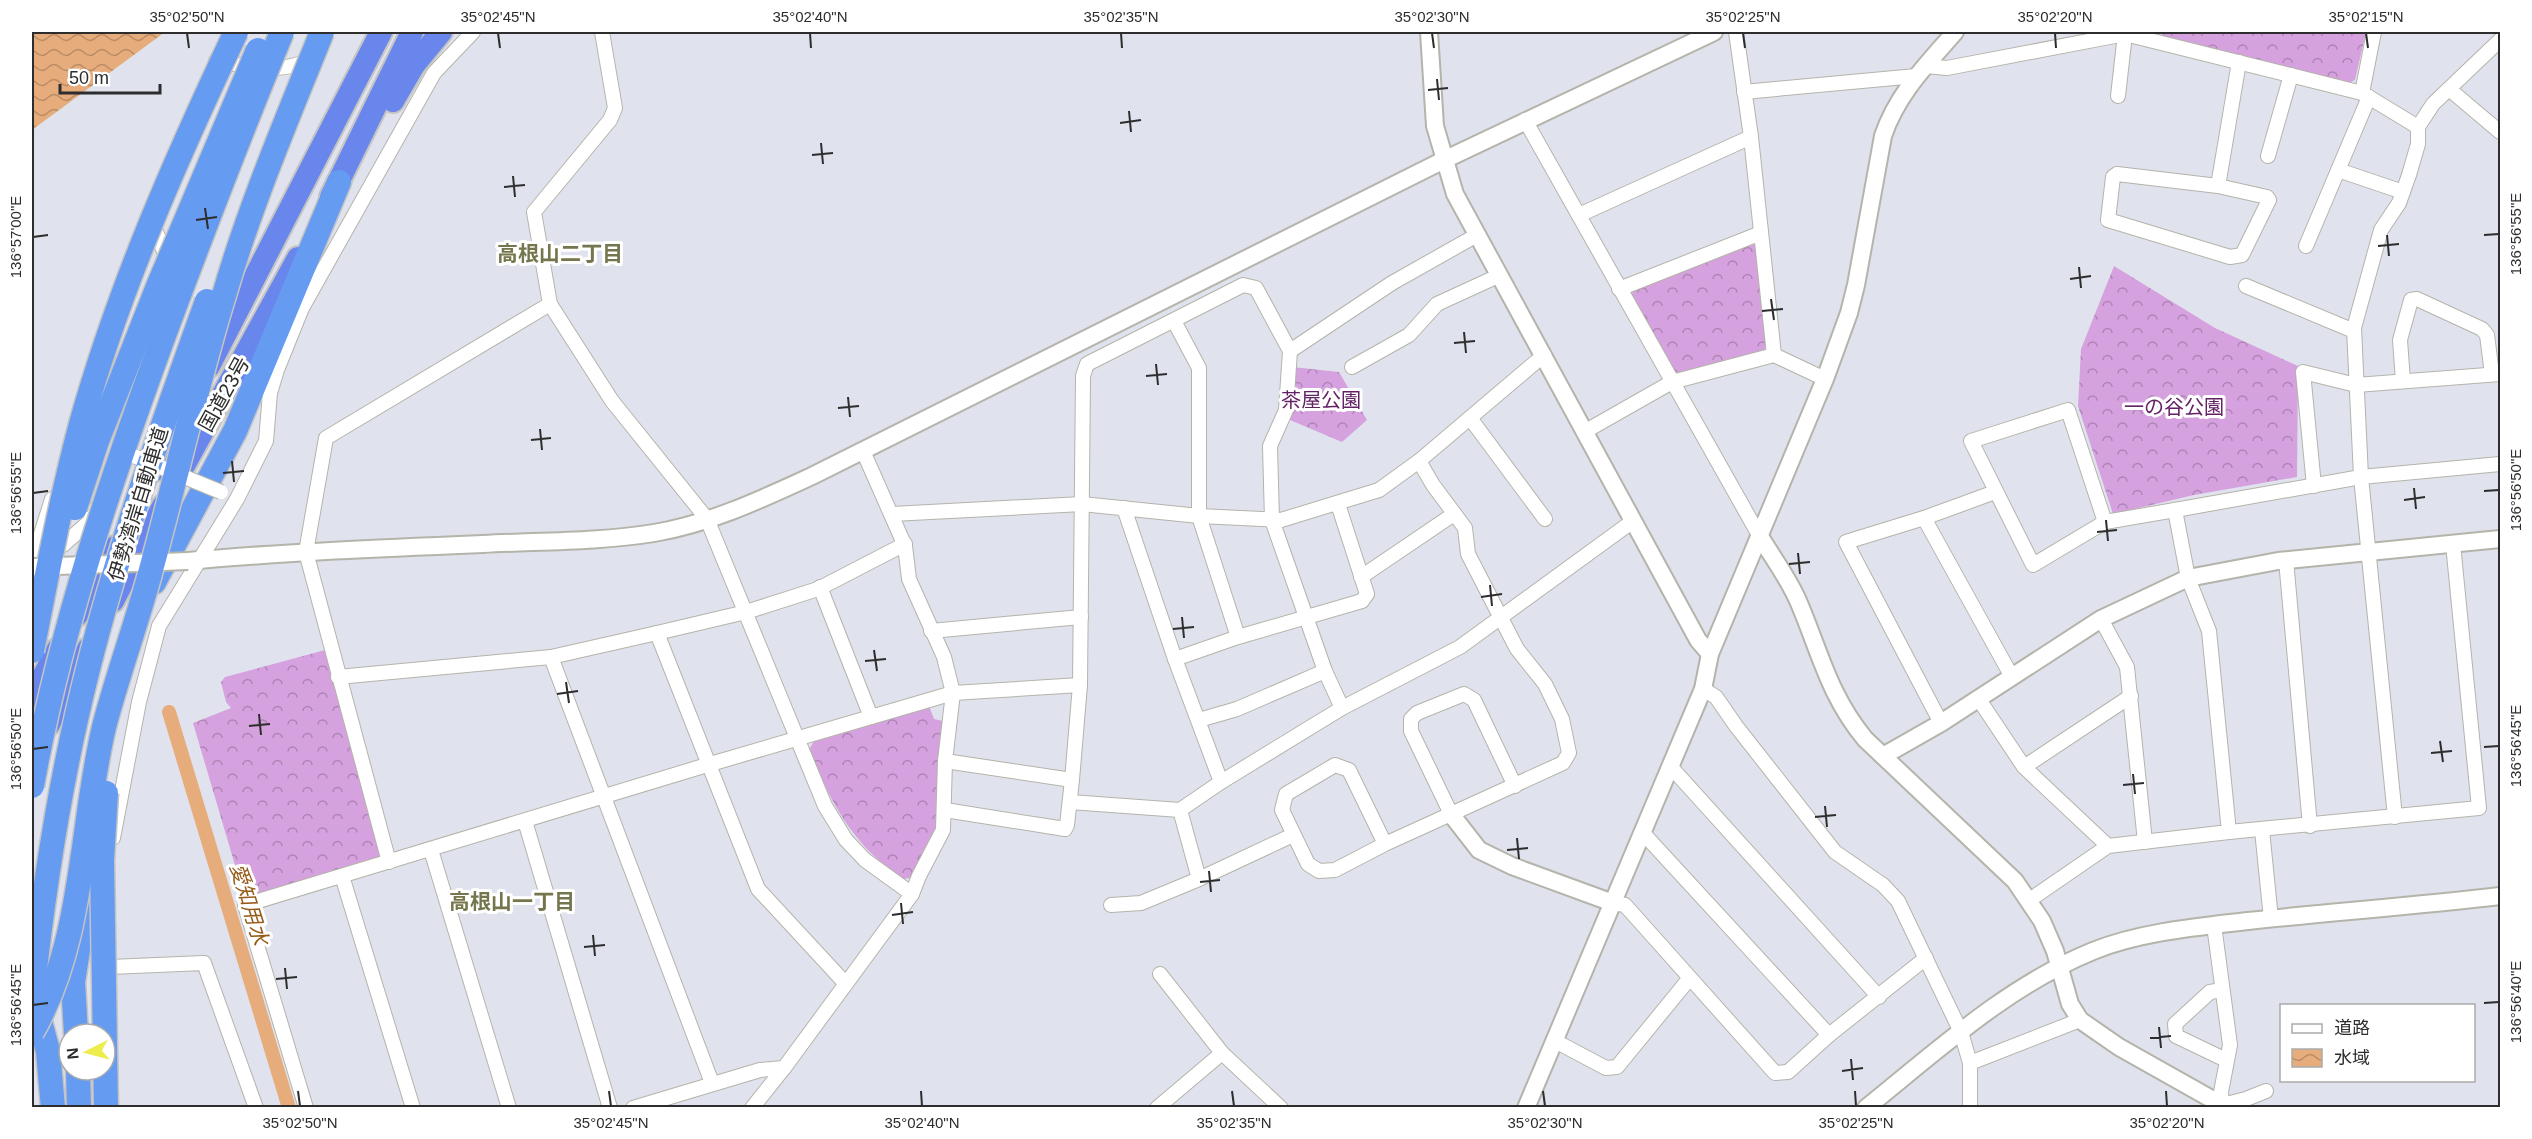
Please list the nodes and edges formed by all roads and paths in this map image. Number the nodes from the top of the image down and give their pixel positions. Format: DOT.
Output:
graph roads {
  1 [pos="236,32"];
  2 [pos="266,32"];
  3 [pos="282,32"];
  4 [pos="314,32"];
  5 [pos="322,32"];
  6 [pos="333,32"];
  7 [pos="379,32"];
  8 [pos="412,32"];
  9 [pos="441,32"];
  10 [pos="473,32"];
  11 [pos="602,32"];
  12 [pos="1429,32"];
  13 [pos="1714,32"];
  14 [pos="1736,32"];
  15 [pos="1955,32"];
  16 [pos="2374,32"];
  17 [pos="2125,34"];
  18 [pos="2158,36"];
  19 [pos="2500,40"];
  20 [pos="2239,62"];
  21 [pos="1921,71"];
  22 [pos="2291,75"];
  23 [pos="2449,89"];
  24 [pos="1744,92"];
  25 [pos="2365,95"];
  26 [pos="2118,96"];
  27 [pos="1525,120"];
  28 [pos="2418,127"];
  29 [pos="2500,132"];
  30 [pos="1751,137"];
  31 [pos="2268,156"];
  32 [pos="1444,160"];
  33 [pos="2338,170"];
  34 [pos="339,182"];
  35 [pos="2218,186"];
  36 [pos="2403,192"];
  37 [pos="148,213"];
  38 [pos="1579,215"];
  39 [pos="1761,233"];
  40 [pos="1477,234"];
  41 [pos="2306,246"];
  42 [pos="1498,276"];
  43 [pos="2246,286"];
  44 [pos="1619,289"];
  45 [pos="550,304"];
  46 [pos="1174,321"];
  47 [pos="2354,331"];
  48 [pos="1290,351"];
  49 [pos="1544,355"];
  50 [pos="1774,355"];
  51 [pos="1352,367"];
  52 [pos="2496,374"];
  53 [pos="1825,379"];
  54 [pos="2403,381"];
  55 [pos="1672,382"];
  56 [pos="2356,385"];
  57 [pos="1470,418"];
  58 [pos="1584,432"];
  59 [pos="116,449"];
  60 [pos="863,450"];
  61 [pos="1419,461"];
  62 [pos="2500,464"];
  63 [pos="2361,477"];
  64 [pos="2314,486"];
  65 [pos="1995,492"];
  66 [pos="237,499"];
  67 [pos="1082,504"];
  68 [pos="1338,504"];
  69 [pos="1124,508"];
  70 [pos="2175,510"];
  71 [pos="892,514"];
  72 [pos="1454,514"];
  73 [pos="1199,516"];
  74 [pos="1924,518"];
  75 [pos="707,519"];
  76 [pos="1545,519"];
  77 [pos="1272,520"];
  78 [pos="1633,521"];
  79 [pos="2105,522"];
  80 [pos="1759,536"];
  81 [pos="2500,539"];
  82 [pos="904,544"];
  83 [pos="2453,544"];
  84 [pos="35,546"];
  85 [pos="306,552"];
  86 [pos="2368,552"];
  87 [pos="194,560"];
  88 [pos="2286,560"];
  89 [pos="32,565"];
  90 [pos="1361,577"];
  91 [pos="2188,578"];
  92 [pos="53,579"];
  93 [pos="820,587"];
  94 [pos="746,612"];
  95 [pos="1081,617"];
  96 [pos="1500,618"];
  97 [pos="1305,619"];
  98 [pos="2101,619"];
  99 [pos="32,620"];
  100 [pos="32,630"];
  101 [pos="931,631"];
  102 [pos="657,633"];
  103 [pos="1238,637"];
  104 [pos="130,640"];
  105 [pos="1710,654"];
  106 [pos="41,656"];
  107 [pos="551,657"];
  108 [pos="1175,659"];
  109 [pos="1324,672"];
  110 [pos="338,677"];
  111 [pos="2012,677"];
  112 [pos="1080,685"];
  113 [pos="1703,689"];
  114 [pos="32,690"];
  115 [pos="953,693"];
  116 [pos="2131,696"];
  117 [pos="32,697"];
  118 [pos="1978,699"];
  119 [pos="1342,708"];
  120 [pos="871,717"];
  121 [pos="1199,720"];
  122 [pos="1941,723"];
  123 [pos="43,735"];
  124 [pos="797,738"];
  125 [pos="32,754"];
  126 [pos="1883,756"];
  127 [pos="945,761"];
  128 [pos="32,764"];
  129 [pos="707,765"];
  130 [pos="1670,766"];
  131 [pos="2024,767"];
  132 [pos="1072,780"];
  133 [pos="1221,782"];
  134 [pos="32,786"];
  135 [pos="1515,786"];
  136 [pos="605,797"];
  137 [pos="1070,802"];
  138 [pos="945,810"];
  139 [pos="1179,810"];
  140 [pos="1451,814"];
  141 [pos="2395,817"];
  142 [pos="525,821"];
  143 [pos="2310,826"];
  144 [pos="2262,830"];
  145 [pos="1642,832"];
  146 [pos="2229,832"];
  147 [pos="1293,835"];
  148 [pos="2145,842"];
  149 [pos="1385,844"];
  150 [pos="2108,846"];
  151 [pos="431,850"];
  152 [pos="389,862"];
  153 [pos="342,876"];
  154 [pos="1199,879"];
  155 [pos="912,894"];
  156 [pos="2500,896"];
  157 [pos="2028,901"];
  158 [pos="1613,903"];
  159 [pos="1111,905"];
  160 [pos="2271,919"];
  161 [pos="2214,925"];
  162 [pos="1926,958"];
  163 [pos="113,966"];
  164 [pos="2058,967"];
  165 [pos="1160,974"];
  166 [pos="1689,979"];
  167 [pos="846,984"];
  168 [pos="2222,990"];
  169 [pos="32,996"];
  170 [pos="1879,997"];
  171 [pos="2080,1020"];
  172 [pos="75,1022"];
  173 [pos="32,1032"];
  174 [pos="1961,1032"];
  175 [pos="1829,1035"];
  176 [pos="1555,1041"];
  177 [pos="1222,1053"];
  178 [pos="2226,1060"];
  179 [pos="1970,1064"];
  180 [pos="784,1068"];
  181 [pos="78,1082"];
  182 [pos="712,1083"];
  183 [pos="2266,1091"];
  184 [pos="2222,1106"];
  185 [pos="53,1107"];
  186 [pos="79,1107"];
  187 [pos="106,1107"];
  188 [pos="115,1107"];
  189 [pos="256,1107"];
  190 [pos="306,1107"];
  191 [pos="412,1107"];
  192 [pos="509,1107"];
  193 [pos="610,1107"];
  194 [pos="633,1107"];
  195 [pos="752,1107"];
  196 [pos="1156,1107"];
  197 [pos="1281,1107"];
  198 [pos="1526,1107"];
  199 [pos="1866,1107"];
  200 [pos="1970,1107"];
  1 -- 106 [label="highway, bridge"];
  2 -- 92 [label="highway, bridge"];
  3 -- 134 [label="highway, 伊勢湾岸自動車道, bridge"];
  4 -- 169 [label="highway, 伊勢湾岸自動車道, bridge"];
  5 -- 104 [label="highway, bridge"];
  6 -- 37 [label="street"];
  7 -- 106 [label="highway, 国道23号"];
  8 -- 34 [label="highway, 国道23号"];
  9 -- 34 [label="highway"];
  10 -- 66 [label="street"];
  11 -- 45 [label="street"];
  12 -- 32 [label="street"];
  13 -- 27 [label="street"];
  14 -- 24 [label="street"];
  15 -- 21 [label="street"];
  16 -- 25 [label="street"];
  17 -- 18 [label="street"];
  17 -- 21 [label="street"];
  17 -- 26 [label="street"];
  18 -- 20 [label="street"];
  19 -- 23 [label="street"];
  20 -- 22 [label="street"];
  20 -- 35 [label="street"];
  21 -- 24 [label="street"];
  21 -- 53 [label="street"];
  22 -- 25 [label="street"];
  22 -- 31 [label="street"];
  23 -- 28 [label="street"];
  23 -- 29 [label="street"];
  24 -- 30 [label="street"];
  25 -- 28 [label="street"];
  25 -- 33 [label="street"];
  27 -- 32 [label="street"];
  27 -- 38 [label="street"];
  28 -- 36 [label="street"];
  30 -- 38 [label="street"];
  30 -- 39 [label="street"];
  32 -- 40 [label="street"];
  32 -- 60 [label="street"];
  33 -- 36 [label="street"];
  33 -- 41 [label="street"];
  34 -- 123 [label="highway, 国道23号"];
  34 -- 172 [label="highway"];
  35 -- 35 [label="street"];
  36 -- 47 [label="street"];
  37 -- 59 [label="street"];
  37 -- 84 [label="street"];
  38 -- 44 [label="street"];
  39 -- 44 [label="street"];
  39 -- 50 [label="street"];
  40 -- 42 [label="street"];
  40 -- 48 [label="street"];
  42 -- 49 [label="street"];
  42 -- 51 [label="street"];
  43 -- 47 [label="street"];
  44 -- 55 [label="street"];
  45 -- 75 [label="street"];
  45 -- 85 [label="street"];
  46 -- 48 [label="street"];
  46 -- 67 [label="street"];
  46 -- 73 [label="street"];
  47 -- 56 [label="street"];
  48 -- 77 [label="street"];
  49 -- 57 [label="street"];
  49 -- 58 [label="street"];
  50 -- 53 [label="street"];
  50 -- 55 [label="street"];
  52 -- 54 [label="street"];
  52 -- 54 [label="street"];
  53 -- 80 [label="street"];
  54 -- 56 [label="street"];
  55 -- 58 [label="street"];
  55 -- 80 [label="street"];
  56 -- 63 [label="street"];
  56 -- 64 [label="street"];
  57 -- 61 [label="street"];
  57 -- 76 [label="street"];
  58 -- 78 [label="street"];
  59 -- 66 [label="street, bridge"];
  59 -- 84 [label="street"];
  60 -- 71 [label="street"];
  60 -- 75 [label="street"];
  61 -- 68 [label="street"];
  61 -- 72 [label="street"];
  62 -- 63 [label="street"];
  63 -- 64 [label="street"];
  63 -- 86 [label="street"];
  64 -- 70 [label="street"];
  65 -- 74 [label="street"];
  65 -- 79 [label="street"];
  65 -- 79 [label="street"];
  66 -- 87 [label="street"];
  67 -- 69 [label="street"];
  67 -- 71 [label="street"];
  67 -- 95 [label="street"];
  68 -- 77 [label="street"];
  68 -- 90 [label="street"];
  69 -- 73 [label="street"];
  69 -- 108 [label="street"];
  70 -- 79 [label="street"];
  70 -- 91 [label="street"];
  71 -- 82 [label="street"];
  72 -- 90 [label="street"];
  72 -- 96 [label="street"];
  73 -- 77 [label="street"];
  73 -- 103 [label="street"];
  74 -- 111 [label="street"];
  74 -- 122 [label="street"];
  75 -- 85 [label="street"];
  75 -- 94 [label="street"];
  77 -- 97 [label="street"];
  78 -- 96 [label="street"];
  78 -- 105 [label="street"];
  80 -- 105 [label="street"];
  80 -- 126 [label="street"];
  81 -- 83 [label="street"];
  82 -- 93 [label="street"];
  82 -- 101 [label="street"];
  83 -- 86 [label="street"];
  83 -- 141 [label="street"];
  84 -- 89 [label="street"];
  85 -- 87 [label="street"];
  85 -- 110 [label="street"];
  86 -- 88 [label="street"];
  86 -- 141 [label="street"];
  87 -- 89 [label="street, bridge"];
  87 -- 163 [label="street"];
  88 -- 91 [label="street"];
  88 -- 143 [label="street"];
  90 -- 97 [label="street"];
  91 -- 98 [label="street"];
  91 -- 146 [label="street"];
  92 -- 99 [label="highway, bridge"];
  92 -- 100 [label="highway, bridge"];
  93 -- 94 [label="street"];
  93 -- 120 [label="street"];
  94 -- 102 [label="street"];
  94 -- 124 [label="street"];
  95 -- 101 [label="street"];
  95 -- 112 [label="street"];
  96 -- 119 [label="street"];
  96 -- 135 [label="street"];
  97 -- 103 [label="street"];
  97 -- 109 [label="street"];
  98 -- 111 [label="street"];
  98 -- 116 [label="street"];
  101 -- 115 [label="street"];
  102 -- 107 [label="street"];
  102 -- 129 [label="street"];
  103 -- 108 [label="street"];
  104 -- 173 [label="highway, bridge"];
  104 -- 187 [label="highway, bridge"];
  105 -- 113 [label="street"];
  106 -- 114 [label="highway"];
  106 -- 117 [label="highway, 国道23号"];
  107 -- 110 [label="street"];
  107 -- 136 [label="street"];
  108 -- 121 [label="street"];
  109 -- 119 [label="street"];
  109 -- 121 [label="street"];
  110 -- 152 [label="street"];
  111 -- 118 [label="street"];
  112 -- 115 [label="street"];
  112 -- 132 [label="street"];
  113 -- 130 [label="street"];
  113 -- 162 [label="street"];
  115 -- 120 [label="street"];
  115 -- 127 [label="street"];
  116 -- 131 [label="street"];
  116 -- 148 [label="street"];
  118 -- 122 [label="street"];
  118 -- 131 [label="street"];
  119 -- 133 [label="street"];
  120 -- 124 [label="street"];
  121 -- 133 [label="street"];
  122 -- 126 [label="street"];
  123 -- 125 [label="highway, 国道23号"];
  123 -- 128 [label="highway"];
  124 -- 129 [label="street"];
  124 -- 155 [label="street"];
  126 -- 157 [label="street"];
  127 -- 132 [label="street"];
  127 -- 138 [label="street"];
  129 -- 136 [label="street"];
  129 -- 167 [label="street"];
  130 -- 145 [label="street"];
  130 -- 170 [label="street"];
  131 -- 150 [label="street"];
  132 -- 137 [label="street"];
  133 -- 139 [label="street"];
  135 -- 140 [label="street"];
  135 -- 140 [label="street"];
  136 -- 142 [label="street"];
  136 -- 182 [label="street"];
  137 -- 138 [label="street"];
  137 -- 139 [label="street"];
  138 -- 155 [label="street"];
  139 -- 154 [label="street"];
  140 -- 149 [label="street"];
  140 -- 158 [label="street"];
  141 -- 143 [label="street"];
  142 -- 151 [label="street"];
  142 -- 193 [label="street"];
  143 -- 144 [label="street"];
  144 -- 146 [label="street"];
  144 -- 160 [label="street"];
  145 -- 158 [label="street"];
  145 -- 175 [label="street"];
  146 -- 148 [label="street"];
  147 -- 149 [label="street"];
  147 -- 149 [label="street"];
  147 -- 154 [label="street"];
  148 -- 150 [label="street"];
  150 -- 157 [label="street"];
  151 -- 152 [label="street"];
  151 -- 192 [label="street"];
  152 -- 153 [label="street"];
  153 -- 190 [label="street"];
  153 -- 191 [label="street"];
  154 -- 159 [label="street"];
  155 -- 167 [label="street"];
  156 -- 160 [label="street"];
  157 -- 164 [label="street"];
  158 -- 166 [label="street"];
  158 -- 176 [label="street"];
  160 -- 161 [label="street"];
  161 -- 164 [label="street"];
  161 -- 168 [label="street"];
  162 -- 170 [label="street"];
  162 -- 174 [label="street"];
  163 -- 188 [label="street"];
  163 -- 189 [label="street"];
  164 -- 171 [label="street"];
  164 -- 174 [label="street"];
  165 -- 177 [label="street"];
  166 -- 175 [label="street"];
  166 -- 176 [label="street"];
  167 -- 180 [label="street"];
  168 -- 178 [label="street"];
  168 -- 178 [label="street"];
  169 -- 185 [label="highway"];
  170 -- 175 [label="street"];
  171 -- 179 [label="street"];
  171 -- 184 [label="street"];
  174 -- 179 [label="street"];
  174 -- 199 [label="street"];
  176 -- 198 [label="street"];
  177 -- 196 [label="street"];
  177 -- 197 [label="street"];
  178 -- 184 [label="street"];
  179 -- 200 [label="street"];
  180 -- 182 [label="street"];
  180 -- 195 [label="street"];
  181 -- 186 [label="highway"];
  182 -- 194 [label="street"];
  183 -- 184 [label="street"];
}
